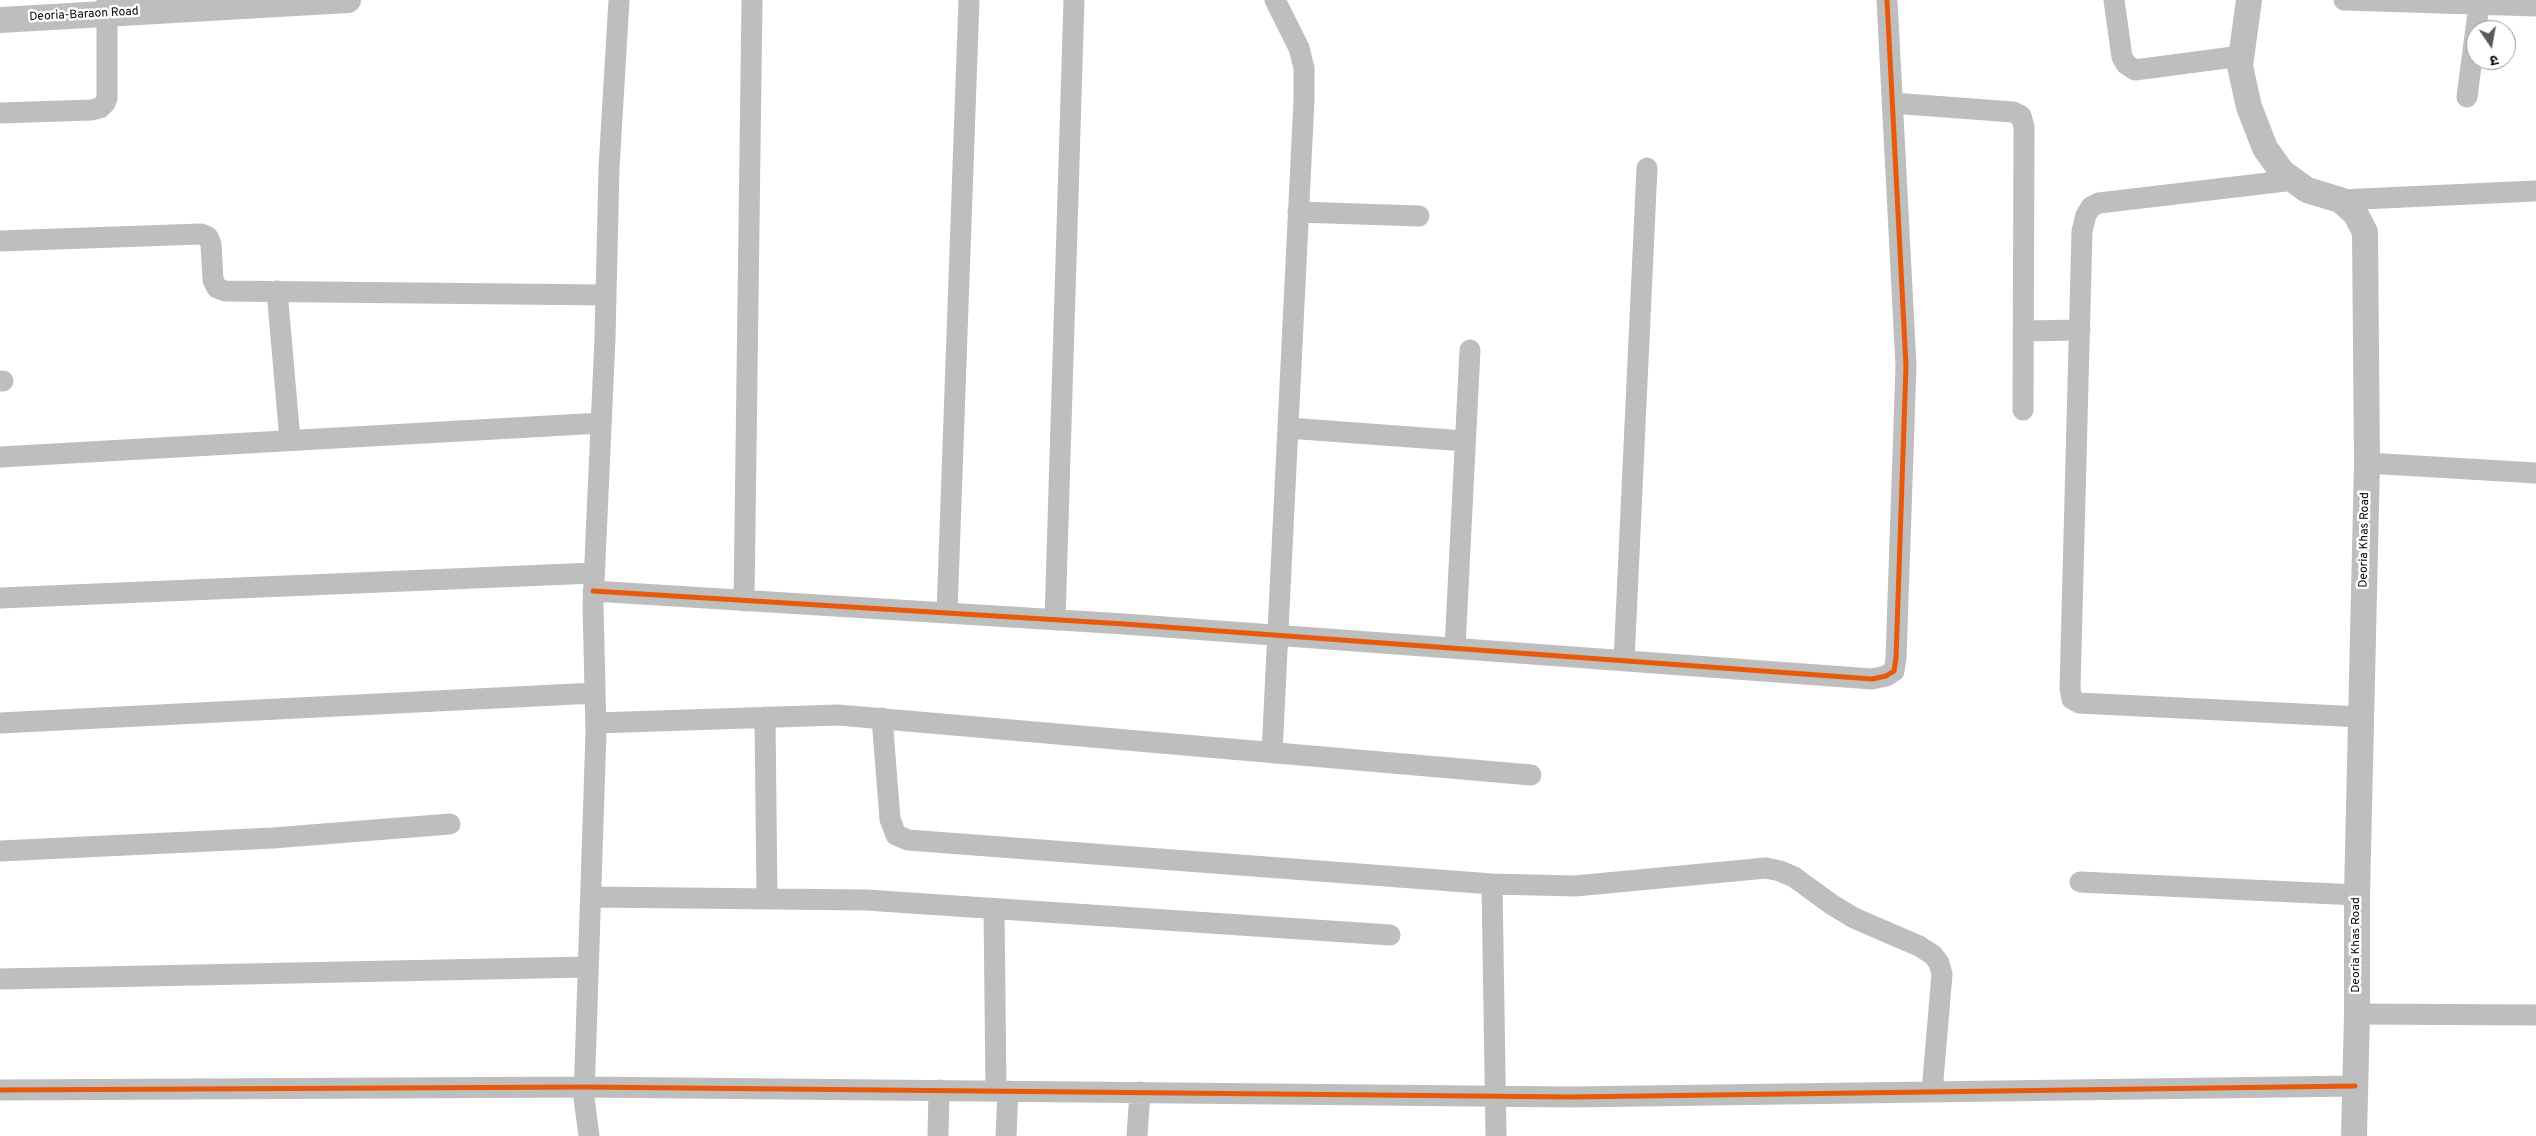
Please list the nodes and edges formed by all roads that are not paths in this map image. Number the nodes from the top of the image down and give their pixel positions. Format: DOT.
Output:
graph roads {
  1 [pos="348,0"];
  2 [pos="618,0"];
  3 [pos="752,0"];
  4 [pos="969,0"];
  5 [pos="1074,0"];
  6 [pos="1275,0"];
  7 [pos="1887,0"];
  8 [pos="2114,0"];
  9 [pos="2248,0"];
  10 [pos="2344,0"];
  11 [pos="2479,5"];
  12 [pos="2536,6"];
  13 [pos="107,7"];
  14 [pos="0,20"];
  15 [pos="2241,56"];
  16 [pos="2467,97"];
  17 [pos="1892,103"];
  18 [pos="0,113"];
  19 [pos="1647,168"];
  20 [pos="2294,180"];
  21 [pos="2535,191"];
  22 [pos="2340,200"];
  23 [pos="1298,212"];
  24 [pos="1419,216"];
  25 [pos="0,241"];
  26 [pos="277,291"];
  27 [pos="606,295"];
  28 [pos="2080,330"];
  29 [pos="2023,331"];
  30 [pos="1470,350"];
  31 [pos="2023,410"];
  32 [pos="601,423"];
  33 [pos="1288,428"];
  34 [pos="290,440"];
  35 [pos="1465,441"];
  36 [pos="0,456"];
  37 [pos="2367,463"];
  38 [pos="2536,473"];
  39 [pos="594,582"];
  40 [pos="0,598"];
  41 [pos="744,601"];
  42 [pos="947,613"];
  43 [pos="1055,620"];
  44 [pos="1279,636"];
  45 [pos="1455,648"];
  46 [pos="1624,661"];
  47 [pos="595,693"];
  48 [pos="765,717"];
  49 [pos="2361,717"];
  50 [pos="882,718"];
  51 [pos="0,723"];
  52 [pos="596,723"];
  53 [pos="1272,752"];
  54 [pos="1530,775"];
  55 [pos="450,824"];
  56 [pos="0,851"];
  57 [pos="2080,882"];
  58 [pos="1492,884"];
  59 [pos="2357,895"];
  60 [pos="592,897"];
  61 [pos="767,899"];
  62 [pos="994,909"];
  63 [pos="1390,935"];
  64 [pos="588,967"];
  65 [pos="0,980"];
  66 [pos="2357,1014"];
  67 [pos="2536,1015"];
  68 [pos="2355,1086"];
  69 [pos="584,1087"];
  70 [pos="0,1090"];
  71 [pos="938,1090"];
  72 [pos="1002,1091"];
  73 [pos="1140,1092"];
  74 [pos="1932,1092"];
  75 [pos="1495,1096"];
  76 [pos="589,1136"];
  77 [pos="938,1136"];
  78 [pos="1006,1136"];
  79 [pos="1137,1136"];
  80 [pos="1496,1136"];
  81 [pos="2354,1136"];
  1 -- 13 [label="street, Deoria-Baraon Road"];
  2 -- 27 [label="street"];
  3 -- 41 [label="street"];
  4 -- 42 [label="street"];
  5 -- 43 [label="street"];
  6 -- 23 [label="street"];
  7 -- 17 [label="street"];
  8 -- 15 [label="street"];
  9 -- 15 [label="street, Deoria Khas Road"];
  10 -- 11 [label="street"];
  11 -- 12 [label="street"];
  11 -- 16 [label="street"];
  13 -- 14 [label="street, Deoria-Baraon Road"];
  13 -- 18 [label="street"];
  15 -- 20 [label="street, Deoria Khas Road"];
  17 -- 29 [label="street"];
  17 -- 46 [label="street"];
  19 -- 46 [label="street"];
  20 -- 22 [label="street, Deoria Khas Road"];
  20 -- 28 [label="street"];
  21 -- 22 [label="street"];
  22 -- 37 [label="street, Deoria Khas Road"];
  23 -- 24 [label="street"];
  23 -- 33 [label="street"];
  25 -- 26 [label="street"];
  26 -- 27 [label="street"];
  26 -- 34 [label="street"];
  27 -- 32 [label="street"];
  28 -- 29 [label="street"];
  28 -- 49 [label="street"];
  29 -- 31 [label="street"];
  30 -- 35 [label="street"];
  32 -- 34 [label="street"];
  32 -- 39 [label="street"];
  33 -- 35 [label="street"];
  33 -- 44 [label="street"];
  34 -- 36 [label="street"];
  35 -- 45 [label="street"];
  37 -- 38 [label="street"];
  37 -- 49 [label="street, Deoria Khas Road"];
  39 -- 40 [label="street"];
  39 -- 41 [label="street"];
  39 -- 47 [label="street"];
  41 -- 42 [label="street"];
  42 -- 43 [label="street"];
  43 -- 44 [label="street"];
  44 -- 45 [label="street"];
  44 -- 53 [label="street"];
  45 -- 46 [label="street"];
  47 -- 51 [label="street"];
  47 -- 52 [label="street"];
  48 -- 50 [label="street"];
  48 -- 52 [label="street"];
  48 -- 61 [label="street"];
  49 -- 59 [label="street, Deoria Khas Road"];
  50 -- 53 [label="street"];
  50 -- 58 [label="street"];
  52 -- 60 [label="street"];
  53 -- 54 [label="street"];
  55 -- 56 [label="street"];
  57 -- 59 [label="street"];
  58 -- 74 [label="street"];
  58 -- 75 [label="street"];
  59 -- 66 [label="street, Deoria Khas Road"];
  60 -- 61 [label="street"];
  60 -- 64 [label="street"];
  61 -- 62 [label="street"];
  62 -- 63 [label="street"];
  62 -- 72 [label="street"];
  64 -- 65 [label="street"];
  64 -- 69 [label="street"];
  66 -- 67 [label="street"];
  66 -- 68 [label="street, Deoria Khas Road"];
  68 -- 74 [label="street"];
  68 -- 81 [label="street, Deoria Khas Road"];
  69 -- 70 [label="street"];
  69 -- 71 [label="street"];
  69 -- 76 [label="street"];
  71 -- 72 [label="street"];
  71 -- 77 [label="street"];
  72 -- 73 [label="street"];
  72 -- 78 [label="street"];
  73 -- 75 [label="street"];
  73 -- 79 [label="street"];
  74 -- 75 [label="street"];
  75 -- 80 [label="street"];
}
